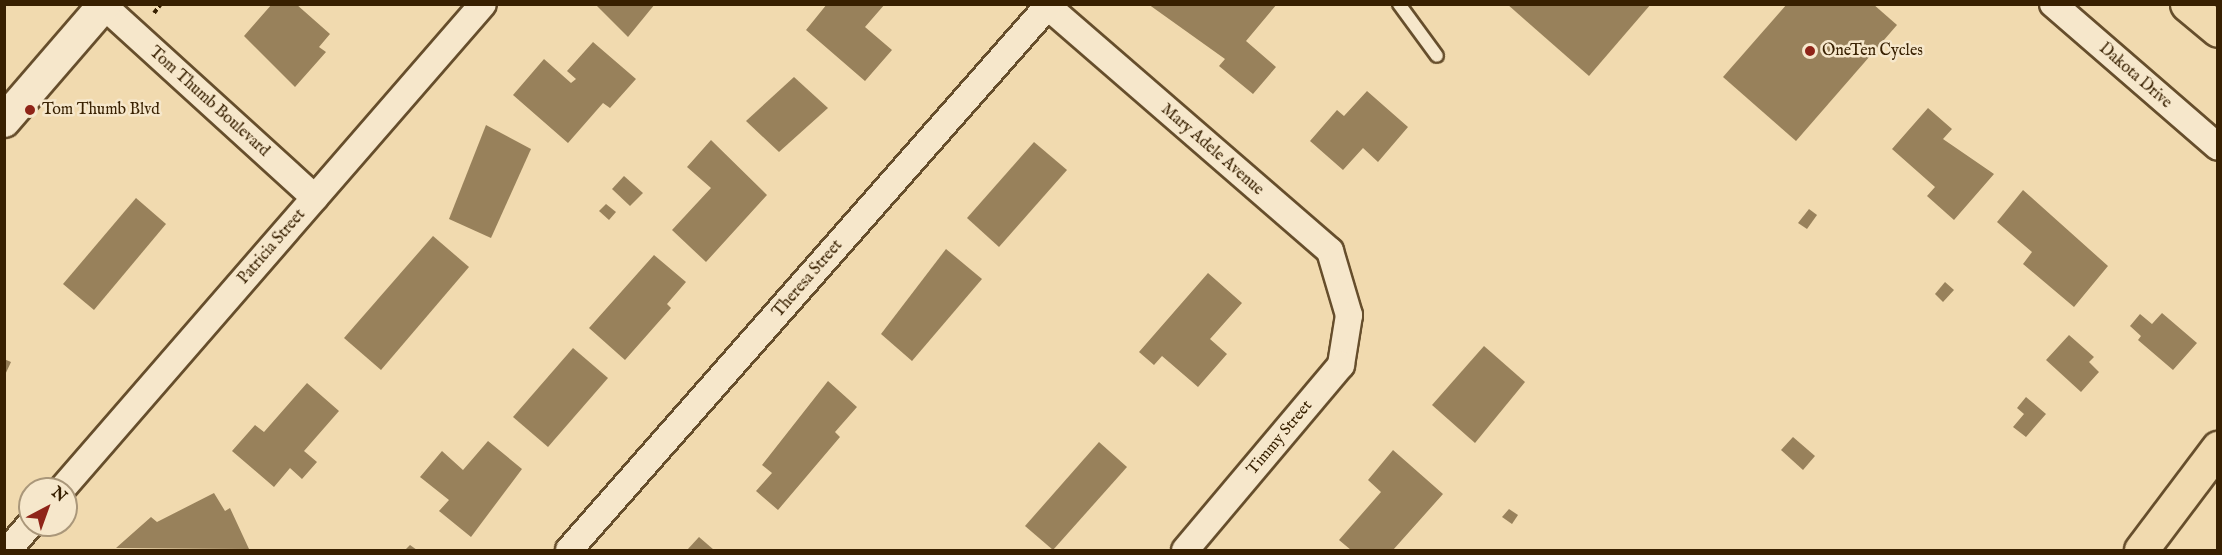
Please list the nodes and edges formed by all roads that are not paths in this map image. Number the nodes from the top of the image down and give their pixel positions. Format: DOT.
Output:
graph roads {
  1 [pos="483,4"];
  2 [pos="1399,4"];
  3 [pos="2053,4"];
  4 [pos="2187,4"];
  5 [pos="104,5"];
  6 [pos="1046,6"];
  7 [pos="2217,30"];
  8 [pos="1437,56"];
  9 [pos="4,121"];
  10 [pos="2217,147"];
  11 [pos="315,198"];
  12 [pos="1349,315"];
  13 [pos="2217,448"];
  14 [pos="72,477"];
  15 [pos="19,537"];
  16 [pos="8,550"];
  17 [pos="569,550"];
  18 [pos="1185,550"];
  19 [pos="2141,550"];
  1 -- 11 [label="street, Patricia Street"];
  2 -- 8 [label="lane"];
  3 -- 10 [label="street, Dakota Drive"];
  4 -- 7 [label="highway"];
  5 -- 9 [label="street"];
  5 -- 11 [label="street, Tom Thumb Boulevard"];
  6 -- 12 [label="street, Mary Adele Avenue"];
  6 -- 17 [label="street, Theresa Street"];
  11 -- 14 [label="street, Patricia Street"];
  12 -- 18 [label="street, Timmy Street"];
  13 -- 19 [label="highway"];
  15 -- 16 [label="street"];
}
